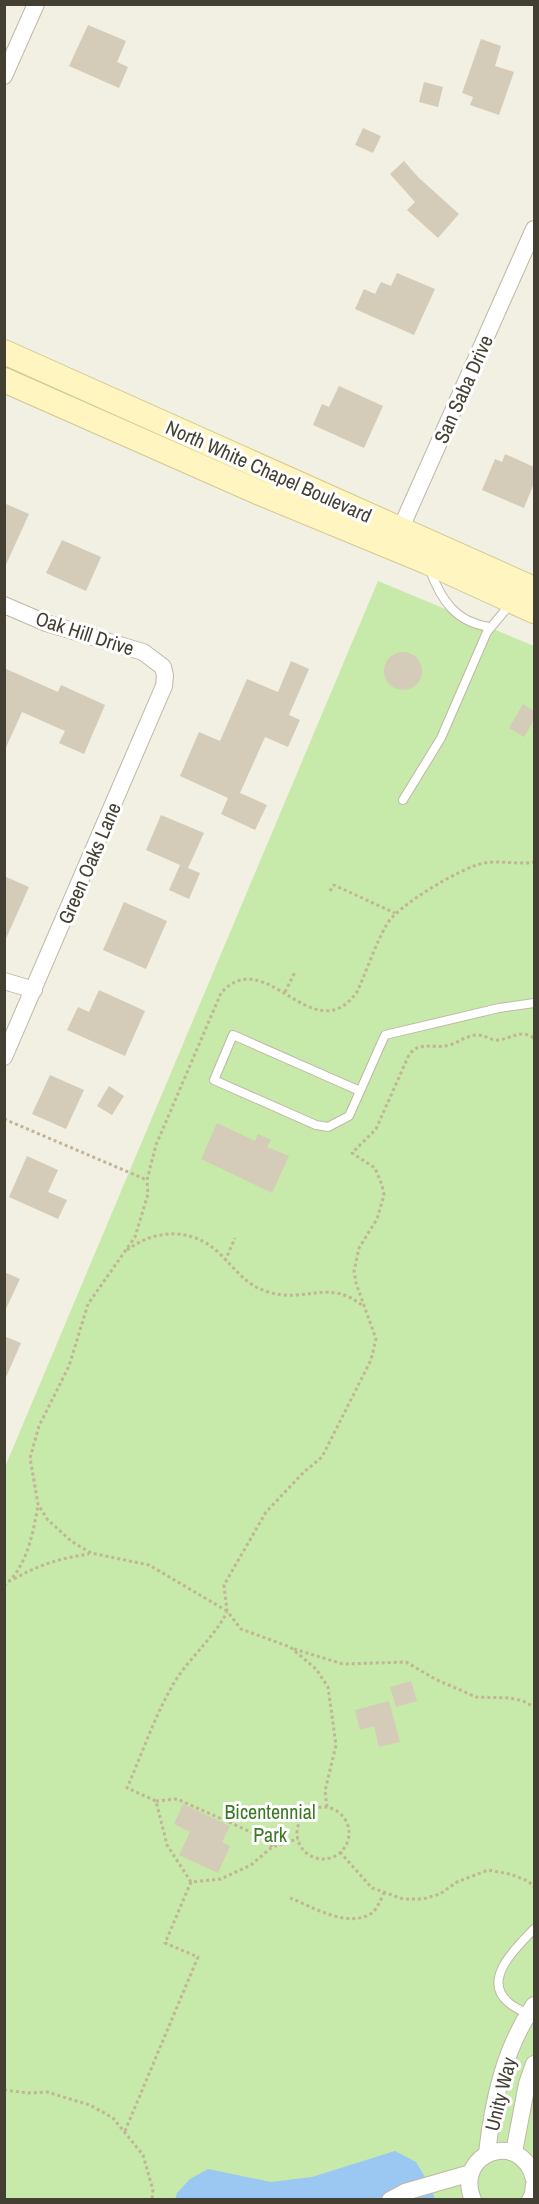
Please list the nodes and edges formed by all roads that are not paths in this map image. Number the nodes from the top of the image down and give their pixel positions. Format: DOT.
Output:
graph roads {
  1 [pos="36,4"];
  2 [pos="4,76"];
  3 [pos="534,229"];
  4 [pos="4,352"];
  5 [pos="4,381"];
  6 [pos="396,539"];
  7 [pos="427,562"];
  8 [pos="534,589"];
  9 [pos="4,605"];
  10 [pos="524,606"];
  11 [pos="491,627"];
  12 [pos="163,667"];
  13 [pos="403,800"];
  14 [pos="4,981"];
  15 [pos="34,990"];
  16 [pos="534,1004"];
  17 [pos="4,1057"];
  18 [pos="360,1091"];
  19 [pos="534,1929"];
  20 [pos="531,2009"];
  21 [pos="534,2064"];
  22 [pos="514,2152"];
  23 [pos="487,2153"];
  24 [pos="471,2173"];
  25 [pos="534,2179"];
  26 [pos="534,2185"];
  27 [pos="390,2199"];
  28 [pos="474,2199"];
  29 [pos="530,2199"];
  1 -- 2 [label="street"];
  3 -- 6 [label="street, San Saba Drive"];
  4 -- 6 [label="main road, North White Chapel Boulevard"];
  5 -- 6 [label="main road, North White Chapel Boulevard"];
  6 -- 7 [label="main road, North White Chapel Boulevard"];
  6 -- 8 [label="main road, North White Chapel Boulevard"];
  7 -- 10 [label="main road, North White Chapel Boulevard"];
  7 -- 11 [label="lane"];
  9 -- 12 [label="street, Oak Hill Drive"];
  10 -- 11 [label="lane"];
  11 -- 13 [label="lane"];
  12 -- 15 [label="street, Green Oaks Lane"];
  14 -- 15 [label="street"];
  15 -- 17 [label="street, Green Oaks Lane"];
  16 -- 18 [label="lane"];
  18 -- 18 [label="lane"];
  19 -- 20 [label="lane"];
  20 -- 23 [label="street, Unity Way"];
  21 -- 22 [label="street, Unity Way"];
  22 -- 23 [label="street"];
  22 -- 25 [label="street"];
  23 -- 24 [label="street"];
  24 -- 27 [label="street"];
  24 -- 28 [label="street"];
  26 -- 29 [label="street"];
}
